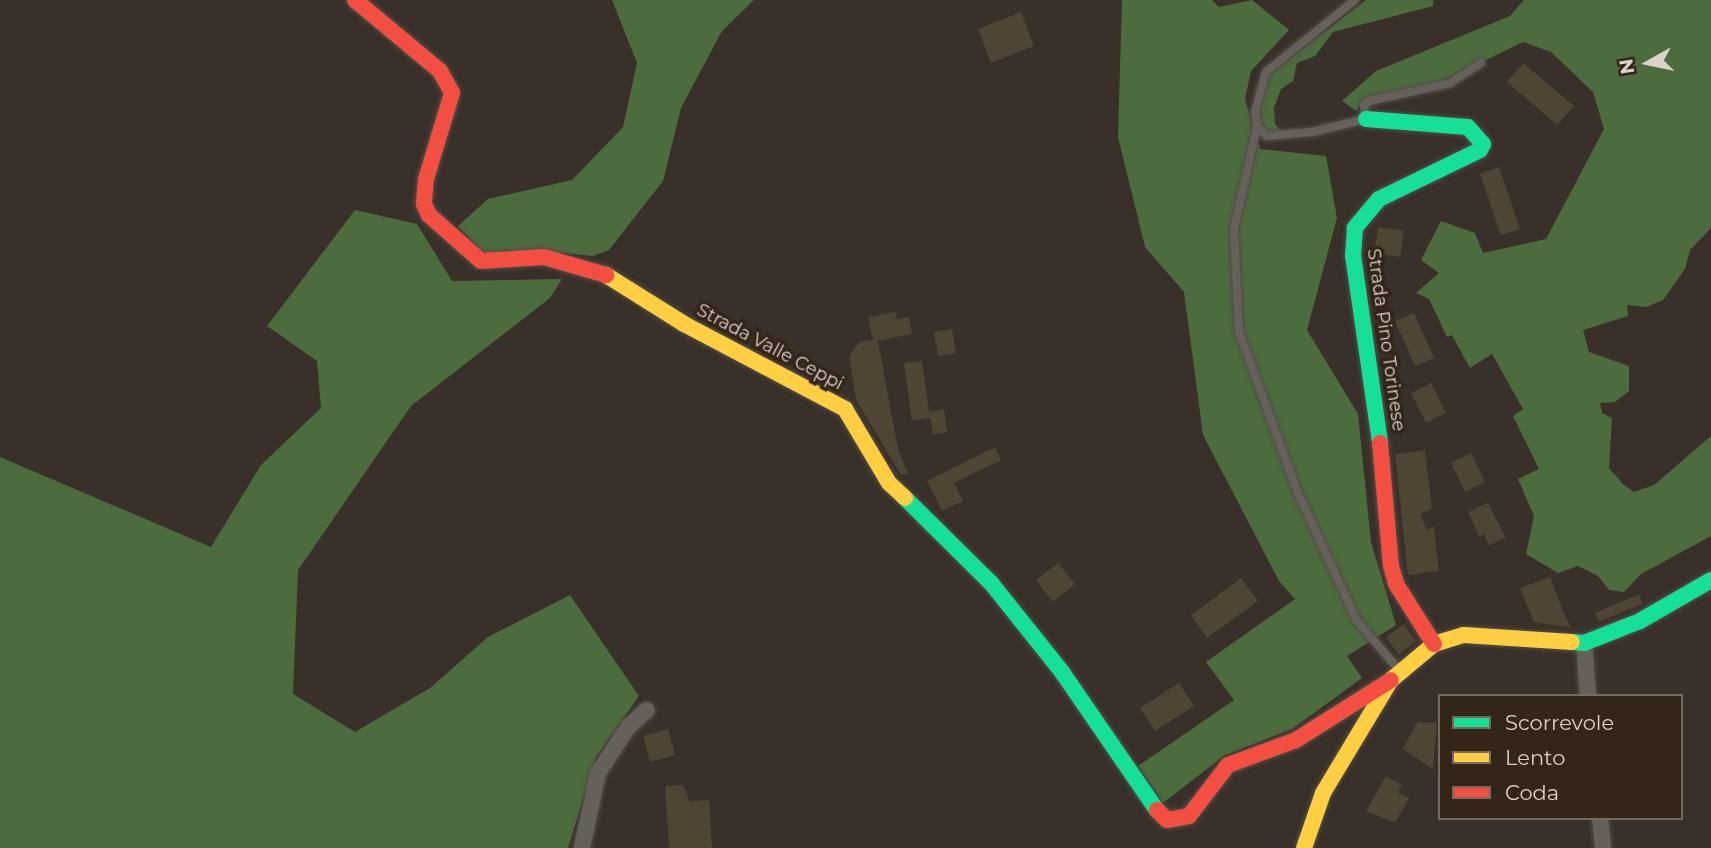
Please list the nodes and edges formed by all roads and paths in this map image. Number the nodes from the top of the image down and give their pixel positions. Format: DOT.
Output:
graph roads {
  1 [pos="355,0"];
  2 [pos="1355,0"];
  3 [pos="1481,63"];
  4 [pos="1366,119"];
  5 [pos="1257,126"];
  6 [pos="1711,580"];
  7 [pos="1584,643"];
  8 [pos="1434,644"];
  9 [pos="1395,675"];
  10 [pos="1588,694"];
  11 [pos="647,710"];
  12 [pos="1600,820"];
  13 [pos="582,848"];
  14 [pos="1304,848"];
  15 [pos="1603,848"];
  1 -- 9 [label="street, Strada Valle Ceppi"];
  2 -- 5 [label="lane"];
  3 -- 4 [label="lane"];
  4 -- 5 [label="lane"];
  4 -- 8 [label="street, Strada Pino Torinese"];
  5 -- 9 [label="lane"];
  6 -- 7 [label="street"];
  7 -- 8 [label="street"];
  7 -- 10 [label="street"];
  8 -- 9 [label="street"];
  9 -- 14 [label="street"];
  11 -- 13 [label="street"];
  12 -- 15 [label="street"];
}
